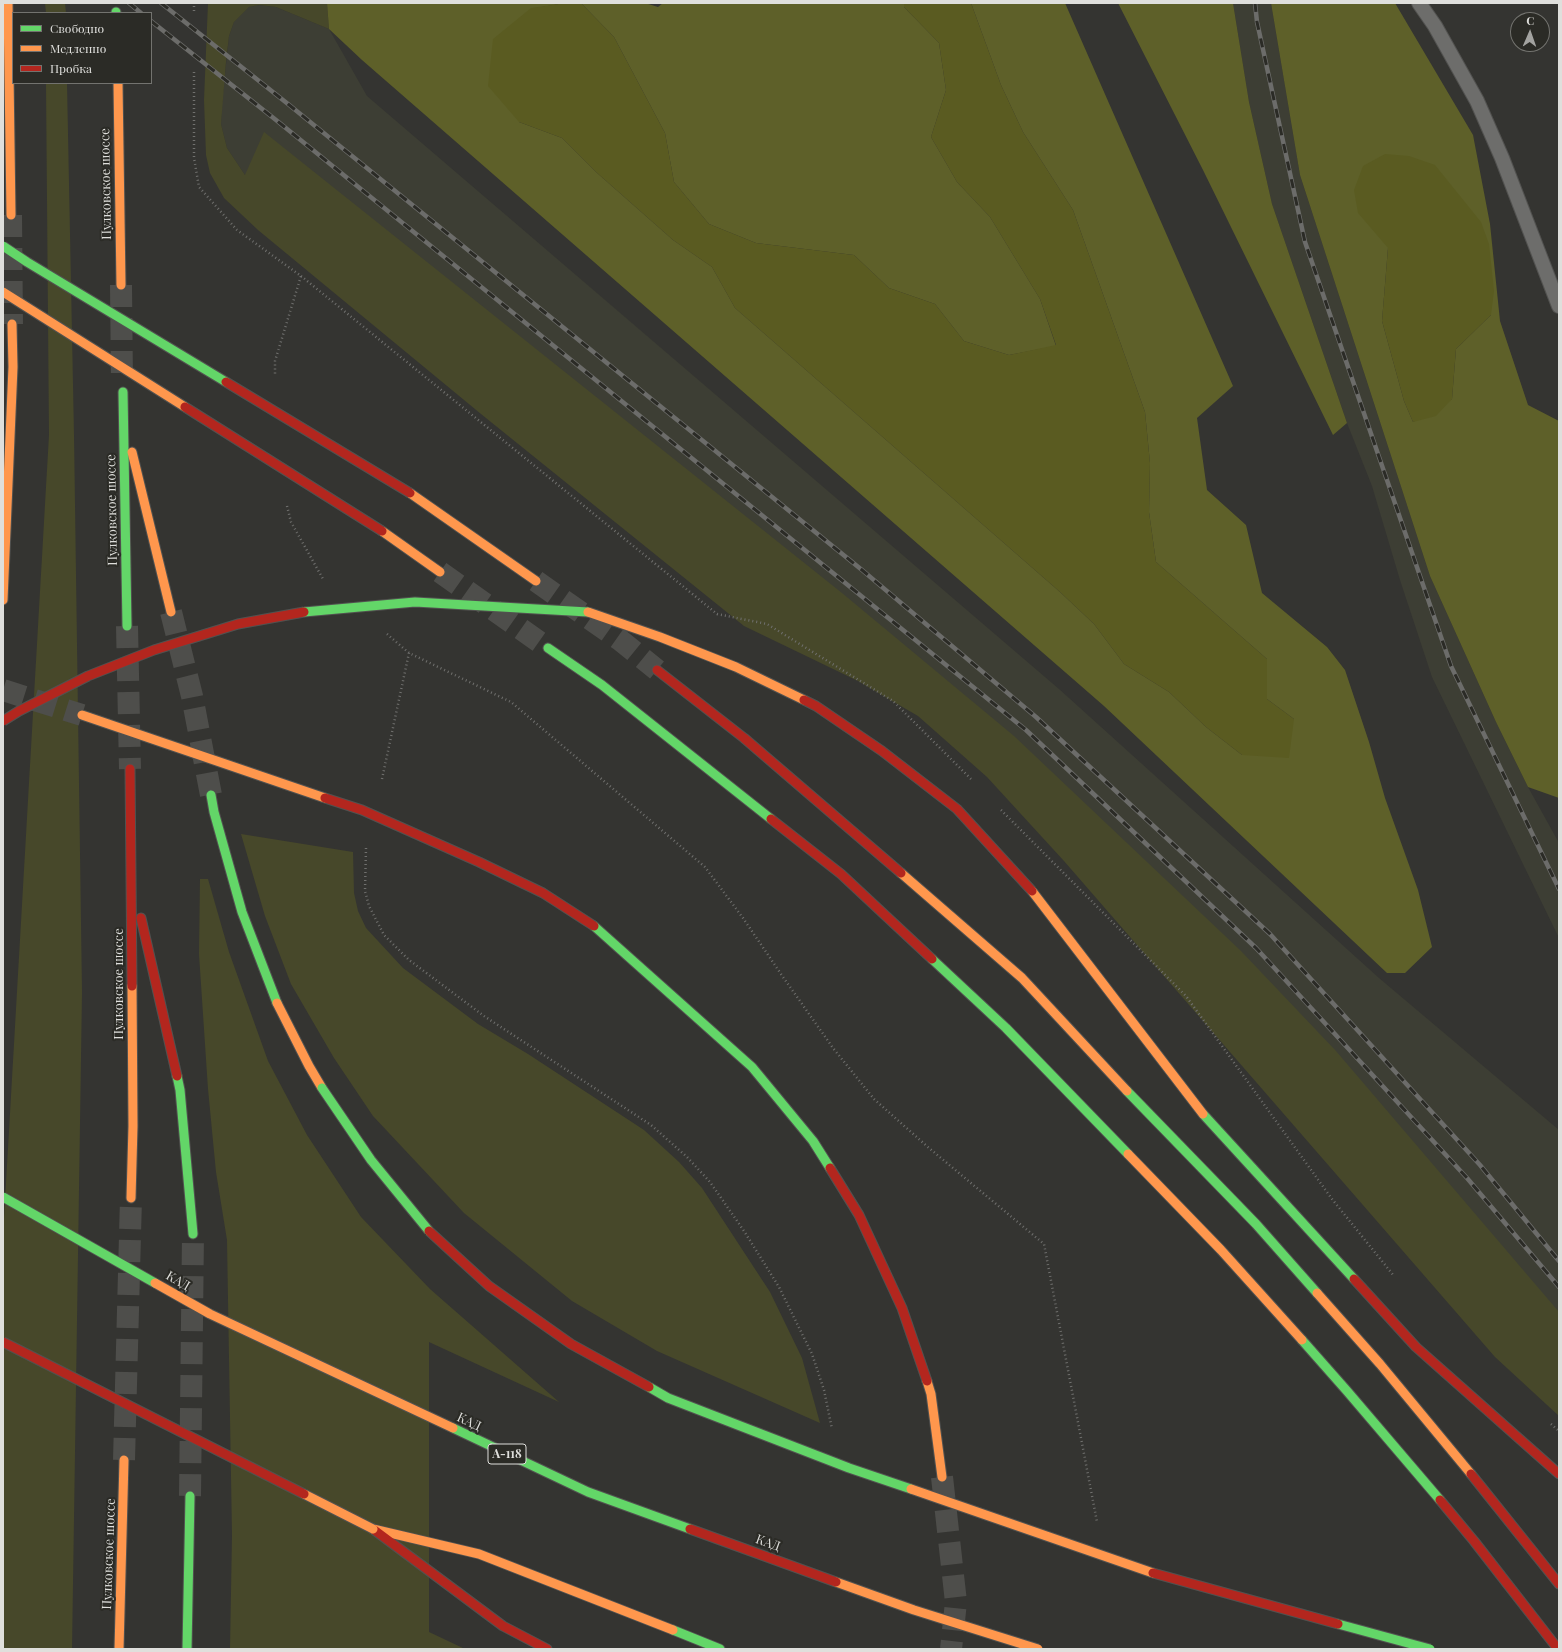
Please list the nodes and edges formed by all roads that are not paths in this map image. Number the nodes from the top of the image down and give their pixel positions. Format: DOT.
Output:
graph roads {
  1 [pos="8,3"];
  2 [pos="1419,3"];
  3 [pos="118,84"];
  4 [pos="11,177"];
  5 [pos="3,187"];
  6 [pos="11,215"];
  7 [pos="3,246"];
  8 [pos="121,285"];
  9 [pos="3,292"];
  10 [pos="1559,306"];
  11 [pos="12,324"];
  12 [pos="123,392"];
  13 [pos="123,412"];
  14 [pos="440,572"];
  15 [pos="536,581"];
  16 [pos="3,600"];
  17 [pos="171,612"];
  18 [pos="127,626"];
  19 [pos="548,648"];
  20 [pos="657,670"];
  21 [pos="82,715"];
  22 [pos="3,721"];
  23 [pos="130,769"];
  24 [pos="211,795"];
  25 [pos="131,878"];
  26 [pos="3,1197"];
  27 [pos="131,1198"];
  28 [pos="193,1234"];
  29 [pos="3,1342"];
  30 [pos="124,1460"];
  31 [pos="1559,1474"];
  32 [pos="942,1477"];
  33 [pos="190,1496"];
  34 [pos="374,1529"];
  35 [pos="1559,1584"];
  36 [pos="119,1649"];
  37 [pos="187,1649"];
  38 [pos="547,1649"];
  39 [pos="720,1649"];
  40 [pos="1038,1649"];
  41 [pos="1430,1649"];
  42 [pos="1558,1649"];
  1 -- 4 [label="main road"];
  2 -- 10 [label="lane"];
  3 -- 8 [label="main road, Пулковское шоссе"];
  4 -- 5 [label="main road"];
  4 -- 6 [label="main road"];
  7 -- 15 [label="main road, bridge"];
  9 -- 14 [label="main road, bridge"];
  11 -- 16 [label="main road"];
  12 -- 13 [label="main road, Пулковское шоссе"];
  13 -- 17 [label="main road"];
  13 -- 18 [label="main road, Пулковское шоссе"];
  19 -- 42 [label="main road"];
  20 -- 35 [label="main road"];
  21 -- 32 [label="main road, bridge"];
  22 -- 31 [label="main road, bridge"];
  23 -- 25 [label="main road, Пулковское шоссе"];
  24 -- 41 [label="main road, bridge"];
  25 -- 27 [label="main road, Пулковское шоссе"];
  25 -- 28 [label="main road"];
  26 -- 40 [label="main road, КАД / А-118, bridge"];
  29 -- 34 [label="main road, bridge"];
  30 -- 36 [label="main road, Пулковское шоссе"];
  33 -- 37 [label="main road"];
  34 -- 38 [label="main road"];
  34 -- 39 [label="main road"];
}
